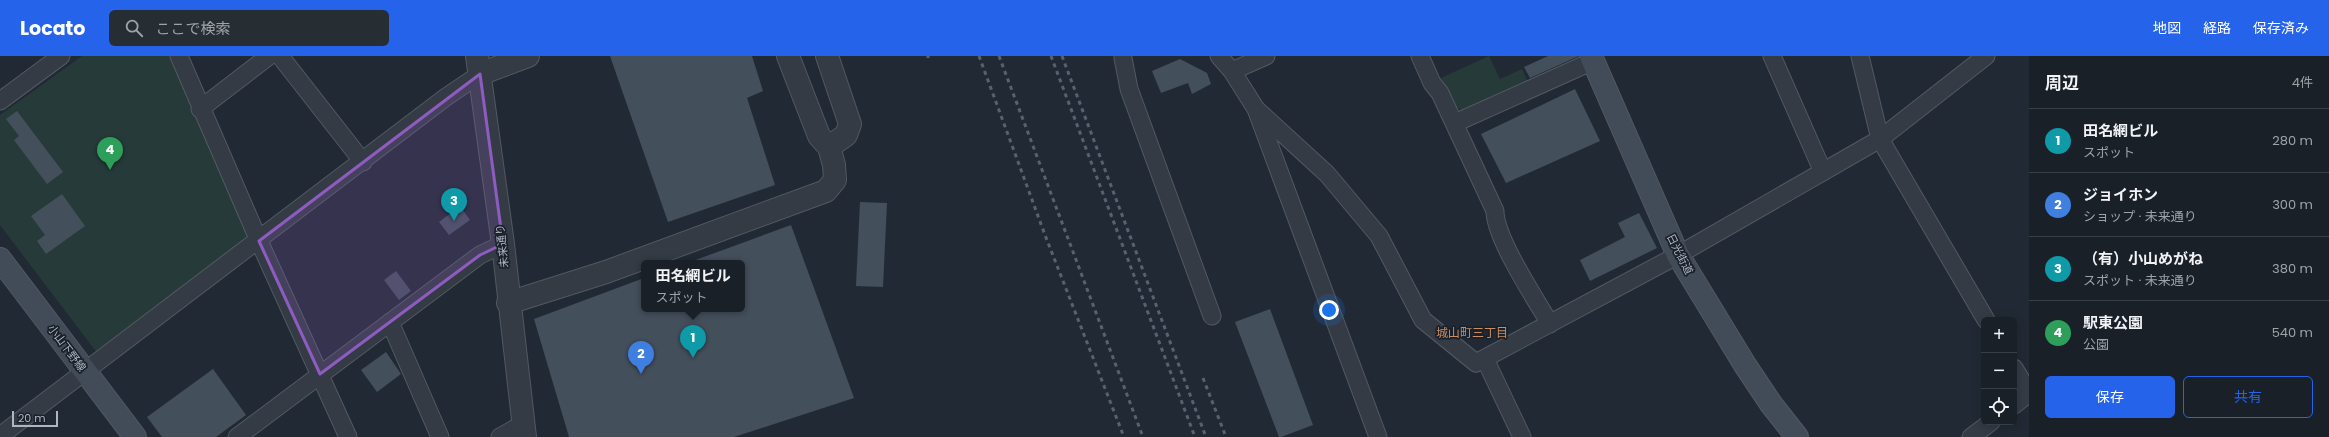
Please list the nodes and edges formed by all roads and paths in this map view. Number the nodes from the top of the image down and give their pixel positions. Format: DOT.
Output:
graph roads {
  1 [pos="61,56"];
  2 [pos="179,56"];
  3 [pos="269,56"];
  4 [pos="280,56"];
  5 [pos="528,56"];
  6 [pos="788,56"];
  7 [pos="826,56"];
  8 [pos="1219,56"];
  9 [pos="1266,56"];
  10 [pos="1420,56"];
  11 [pos="1772,56"];
  12 [pos="1860,56"];
  13 [pos="1986,56"];
  14 [pos="1123,58"];
  15 [pos="1592,58"];
  16 [pos="478,65"];
  17 [pos="1232,70"];
  18 [pos="0,101"];
  19 [pos="200,109"];
  20 [pos="1256,109"];
  21 [pos="1455,123"];
  22 [pos="1880,139"];
  23 [pos="829,148"];
  24 [pos="363,162"];
  25 [pos="1823,172"];
  26 [pos="259,241"];
  27 [pos="503,244"];
  28 [pos="1678,255"];
  29 [pos="1,261"];
  30 [pos="508,303"];
  31 [pos="1212,316"];
  32 [pos="1984,317"];
  33 [pos="390,322"];
  34 [pos="1550,324"];
  35 [pos="1485,359"];
  36 [pos="85,372"];
  37 [pos="2017,373"];
  38 [pos="320,374"];
  39 [pos="2029,393"];
  40 [pos="2017,403"];
  41 [pos="1987,425"];
  42 [pos="524,430"];
  43 [pos="0,436"];
  44 [pos="135,437"];
  45 [pos="237,437"];
  46 [pos="348,437"];
  47 [pos="440,437"];
  48 [pos="500,437"];
  49 [pos="1378,437"];
  50 [pos="1521,437"];
  51 [pos="1797,437"];
  52 [pos="1971,437"];
  1 -- 18 [label="street"];
  2 -- 19 [label="street"];
  3 -- 19 [label="street"];
  4 -- 24 [label="street"];
  5 -- 16 [label="street"];
  6 -- 23 [label="street"];
  7 -- 23 [label="street"];
  8 -- 17 [label="street"];
  9 -- 17 [label="street"];
  10 -- 21 [label="street"];
  11 -- 25 [label="street"];
  12 -- 22 [label="street"];
  13 -- 22 [label="street"];
  14 -- 31 [label="street"];
  15 -- 21 [label="street"];
  15 -- 28 [label="main road, 日光街道"];
  16 -- 24 [label="street"];
  16 -- 27 [label="street, 未来通り"];
  17 -- 20 [label="street"];
  19 -- 26 [label="street"];
  20 -- 35 [label="street"];
  20 -- 49 [label="street"];
  21 -- 34 [label="street"];
  22 -- 25 [label="street"];
  22 -- 32 [label="street"];
  23 -- 30 [label="street"];
  24 -- 26 [label="street"];
  25 -- 28 [label="street"];
  26 -- 36 [label="street"];
  26 -- 38 [label="street"];
  27 -- 30 [label="street, 未来通り"];
  27 -- 33 [label="street"];
  28 -- 34 [label="street"];
  28 -- 51 [label="main road, 日光街道"];
  29 -- 36 [label="main road, 小山下野線"];
  30 -- 42 [label="street, 未来通り"];
  33 -- 38 [label="street"];
  33 -- 47 [label="street"];
  34 -- 35 [label="street"];
  35 -- 50 [label="street"];
  36 -- 43 [label="street"];
  36 -- 44 [label="main road, 小山下野線"];
  37 -- 39 [label="street"];
  38 -- 45 [label="street"];
  38 -- 46 [label="street"];
  39 -- 40 [label="street"];
  41 -- 52 [label="street"];
  42 -- 48 [label="street"];
}
